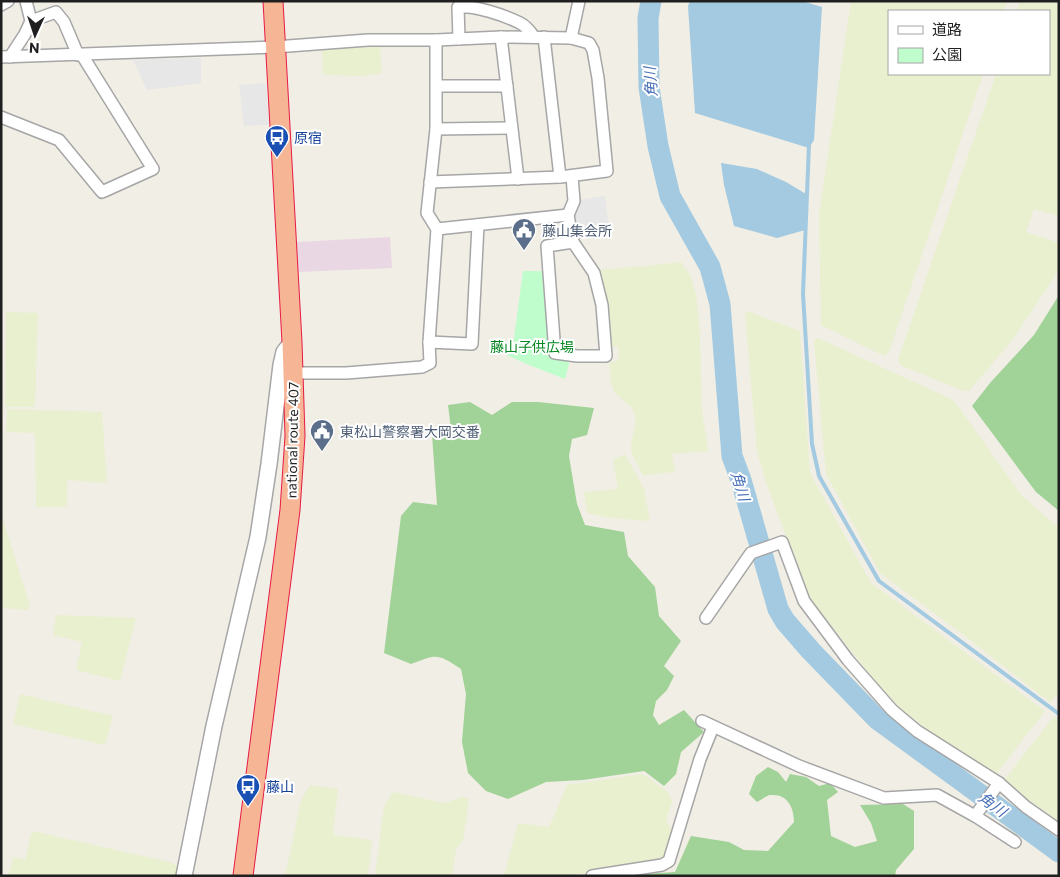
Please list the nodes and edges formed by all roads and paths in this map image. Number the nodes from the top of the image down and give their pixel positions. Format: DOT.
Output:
graph roads {
  1 [pos="8,1"];
  2 [pos="26,1"];
  3 [pos="273,1"];
  4 [pos="579,1"];
  5 [pos="1,5"];
  6 [pos="31,21"];
  7 [pos="502,37"];
  8 [pos="539,37"];
  9 [pos="571,38"];
  10 [pos="459,39"];
  11 [pos="436,40"];
  12 [pos="276,47"];
  13 [pos="80,55"];
  14 [pos="4,59"];
  15 [pos="437,86"];
  16 [pos="507,86"];
  17 [pos="1,117"];
  18 [pos="512,128"];
  19 [pos="436,129"];
  20 [pos="572,176"];
  21 [pos="560,177"];
  22 [pos="518,179"];
  23 [pos="430,182"];
  24 [pos="568,215"];
  25 [pos="478,225"];
  26 [pos="436,229"];
  27 [pos="573,242"];
  28 [pos="292,342"];
  29 [pos="429,342"];
  30 [pos="294,373"];
  31 [pos="706,618"];
  32 [pos="702,721"];
  33 [pos="713,727"];
  34 [pos="998,784"];
  35 [pos="975,816"];
  36 [pos="1059,830"];
  37 [pos="1015,842"];
  38 [pos="186,875"];
  39 [pos="243,876"];
  40 [pos="592,876"];
  1 -- 5 [label="street"];
  2 -- 6 [label="street"];
  3 -- 12 [label="highway, national route 407"];
  4 -- 9 [label="street"];
  6 -- 13 [label="street"];
  6 -- 14 [label="street"];
  7 -- 8 [label="street"];
  7 -- 10 [label="street"];
  7 -- 16 [label="street"];
  8 -- 9 [label="street"];
  8 -- 10 [label="street"];
  8 -- 21 [label="street"];
  9 -- 20 [label="street"];
  10 -- 11 [label="street"];
  11 -- 12 [label="street"];
  11 -- 15 [label="street"];
  12 -- 13 [label="street"];
  12 -- 28 [label="highway, national route 407"];
  13 -- 14 [label="street"];
  13 -- 17 [label="street"];
  15 -- 16 [label="street"];
  15 -- 19 [label="street"];
  16 -- 18 [label="street"];
  18 -- 19 [label="street"];
  18 -- 22 [label="street"];
  19 -- 23 [label="street"];
  20 -- 21 [label="street"];
  20 -- 24 [label="street"];
  21 -- 22 [label="street"];
  22 -- 23 [label="street"];
  23 -- 26 [label="street"];
  24 -- 25 [label="street"];
  24 -- 27 [label="street"];
  25 -- 26 [label="street"];
  25 -- 29 [label="street"];
  26 -- 29 [label="street"];
  27 -- 27 [label="street"];
  28 -- 30 [label="highway, national route 407"];
  28 -- 38 [label="street"];
  29 -- 30 [label="street"];
  30 -- 39 [label="highway, national route 407"];
  31 -- 34 [label="street"];
  32 -- 33 [label="street"];
  33 -- 35 [label="street"];
  33 -- 40 [label="street"];
  34 -- 35 [label="street"];
  34 -- 36 [label="street"];
  35 -- 37 [label="street"];
}
